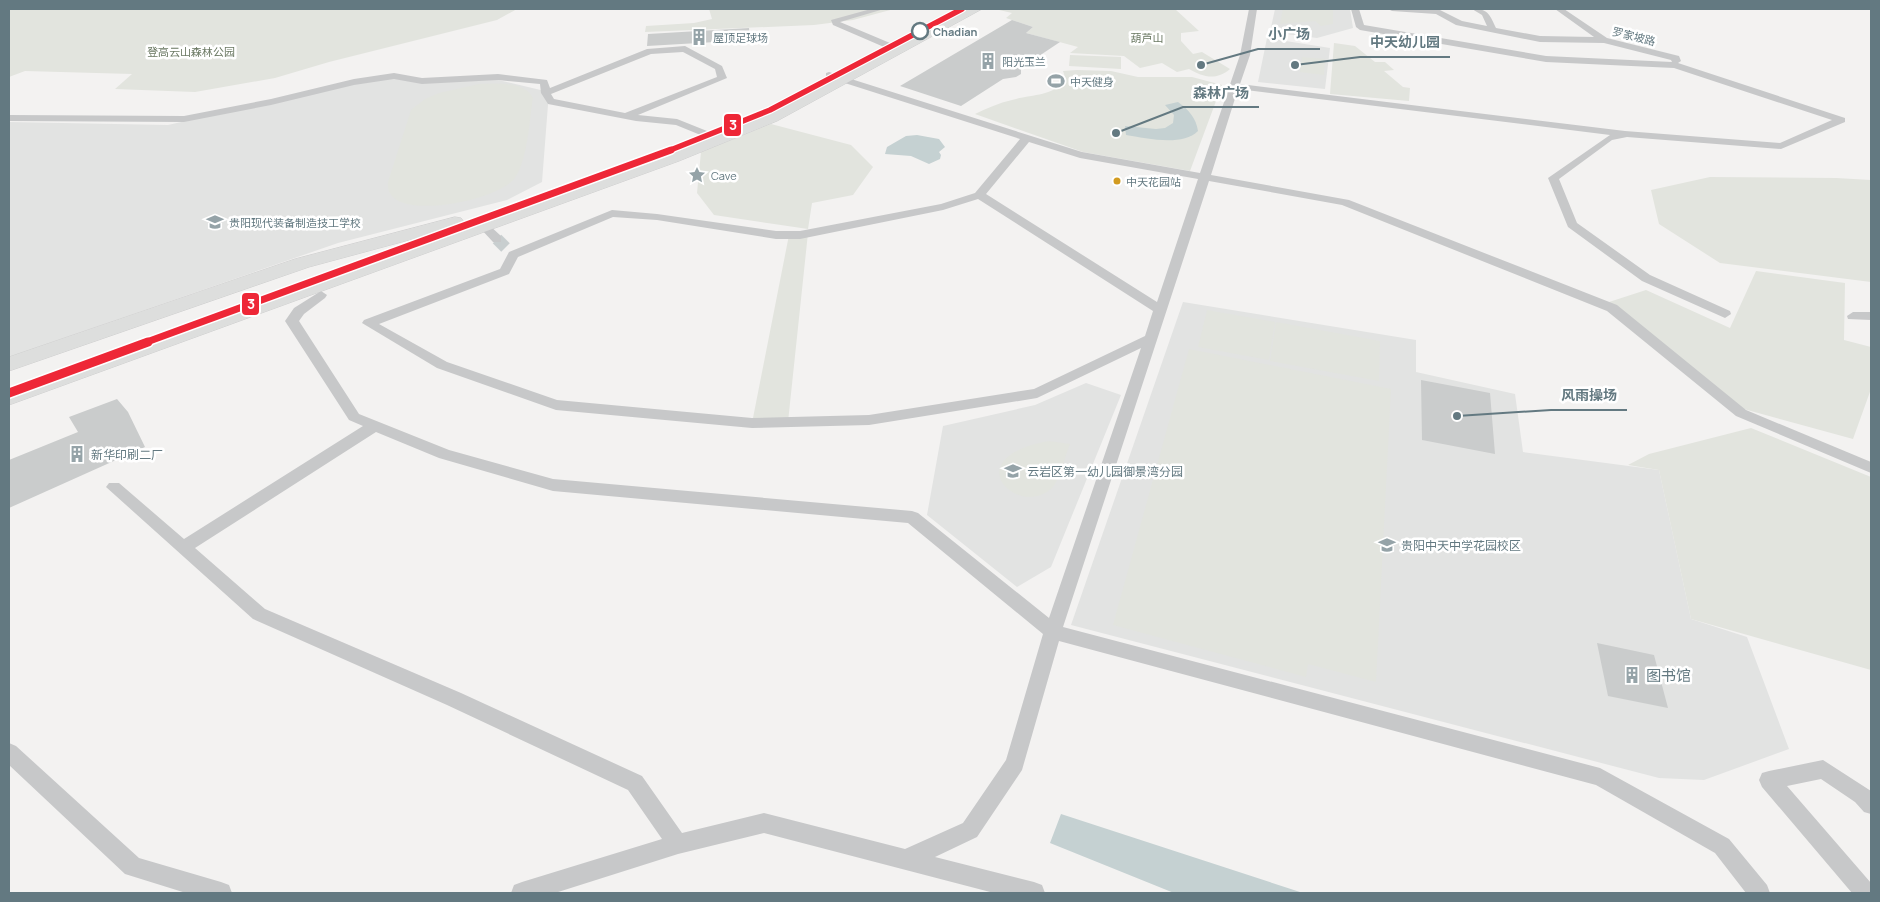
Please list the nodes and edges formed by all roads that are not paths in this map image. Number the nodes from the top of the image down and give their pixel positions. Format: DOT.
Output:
graph roads {
  1 [pos="880,9"];
  2 [pos="956,9"];
  3 [pos="975,9"];
  4 [pos="1253,9"];
  5 [pos="1355,9"];
  6 [pos="1392,9"];
  7 [pos="1476,9"];
  8 [pos="1559,9"];
  9 [pos="1493,30"];
  10 [pos="1604,40"];
  11 [pos="887,45"];
  12 [pos="1675,65"];
  13 [pos="836,77"];
  14 [pos="1235,86"];
  15 [pos="546,93"];
  16 [pos="626,116"];
  17 [pos="9,118"];
  18 [pos="703,133"];
  19 [pos="1627,134"];
  20 [pos="1027,138"];
  21 [pos="1205,177"];
  22 [pos="979,195"];
  23 [pos="485,220"];
  24 [pos="497,239"];
  25 [pos="400,256"];
  26 [pos="321,295"];
  27 [pos="1161,310"];
  28 [pos="1725,314"];
  29 [pos="1853,316"];
  30 [pos="1871,316"];
  31 [pos="1151,338"];
  32 [pos="9,364"];
  33 [pos="9,384"];
  34 [pos="9,398"];
  35 [pos="9,411"];
  36 [pos="374,426"];
  37 [pos="1871,468"];
  38 [pos="114,487"];
  39 [pos="183,548"];
  40 [pos="1054,632"];
  41 [pos="9,752"];
  42 [pos="1871,805"];
  43 [pos="678,844"];
  44 [pos="904,860"];
  45 [pos="221,893"];
  46 [pos="522,893"];
  47 [pos="1034,893"];
  48 [pos="1760,893"];
  49 [pos="1866,893"];
  1 -- 11 [label="street"];
  2 -- 11 [label="main road"];
  3 -- 13 [label="main road"];
  4 -- 14 [label="street"];
  5 -- 12 [label="street"];
  6 -- 9 [label="street"];
  7 -- 9 [label="street"];
  8 -- 10 [label="street, 罗家坡路"];
  9 -- 10 [label="street"];
  10 -- 12 [label="street, 罗家坡路"];
  11 -- 13 [label="main road"];
  12 -- 19 [label="street"];
  13 -- 18 [label="main road"];
  13 -- 20 [label="street"];
  13 -- 23 [label="main road"];
  14 -- 19 [label="street"];
  14 -- 21 [label="street"];
  15 -- 16 [label="street"];
  15 -- 16 [label="street"];
  15 -- 17 [label="street"];
  16 -- 18 [label="street"];
  18 -- 23 [label="main road"];
  19 -- 28 [label="street"];
  20 -- 21 [label="street"];
  20 -- 22 [label="street"];
  21 -- 27 [label="street"];
  21 -- 37 [label="street"];
  22 -- 27 [label="street"];
  22 -- 31 [label="street"];
  23 -- 24 [label="street"];
  23 -- 25 [label="main road"];
  23 -- 32 [label="main road"];
  23 -- 33 [label="main road"];
  25 -- 26 [label="main road"];
  25 -- 34 [label="main road"];
  26 -- 35 [label="main road"];
  26 -- 36 [label="street"];
  27 -- 31 [label="street"];
  29 -- 30 [label="street"];
  31 -- 40 [label="street"];
  36 -- 39 [label="street"];
  36 -- 40 [label="street"];
  38 -- 39 [label="street"];
  39 -- 43 [label="street"];
  40 -- 44 [label="street"];
  40 -- 48 [label="street"];
  41 -- 45 [label="street"];
  42 -- 49 [label="street"];
  43 -- 44 [label="street"];
  43 -- 46 [label="street"];
  44 -- 47 [label="street"];
}
